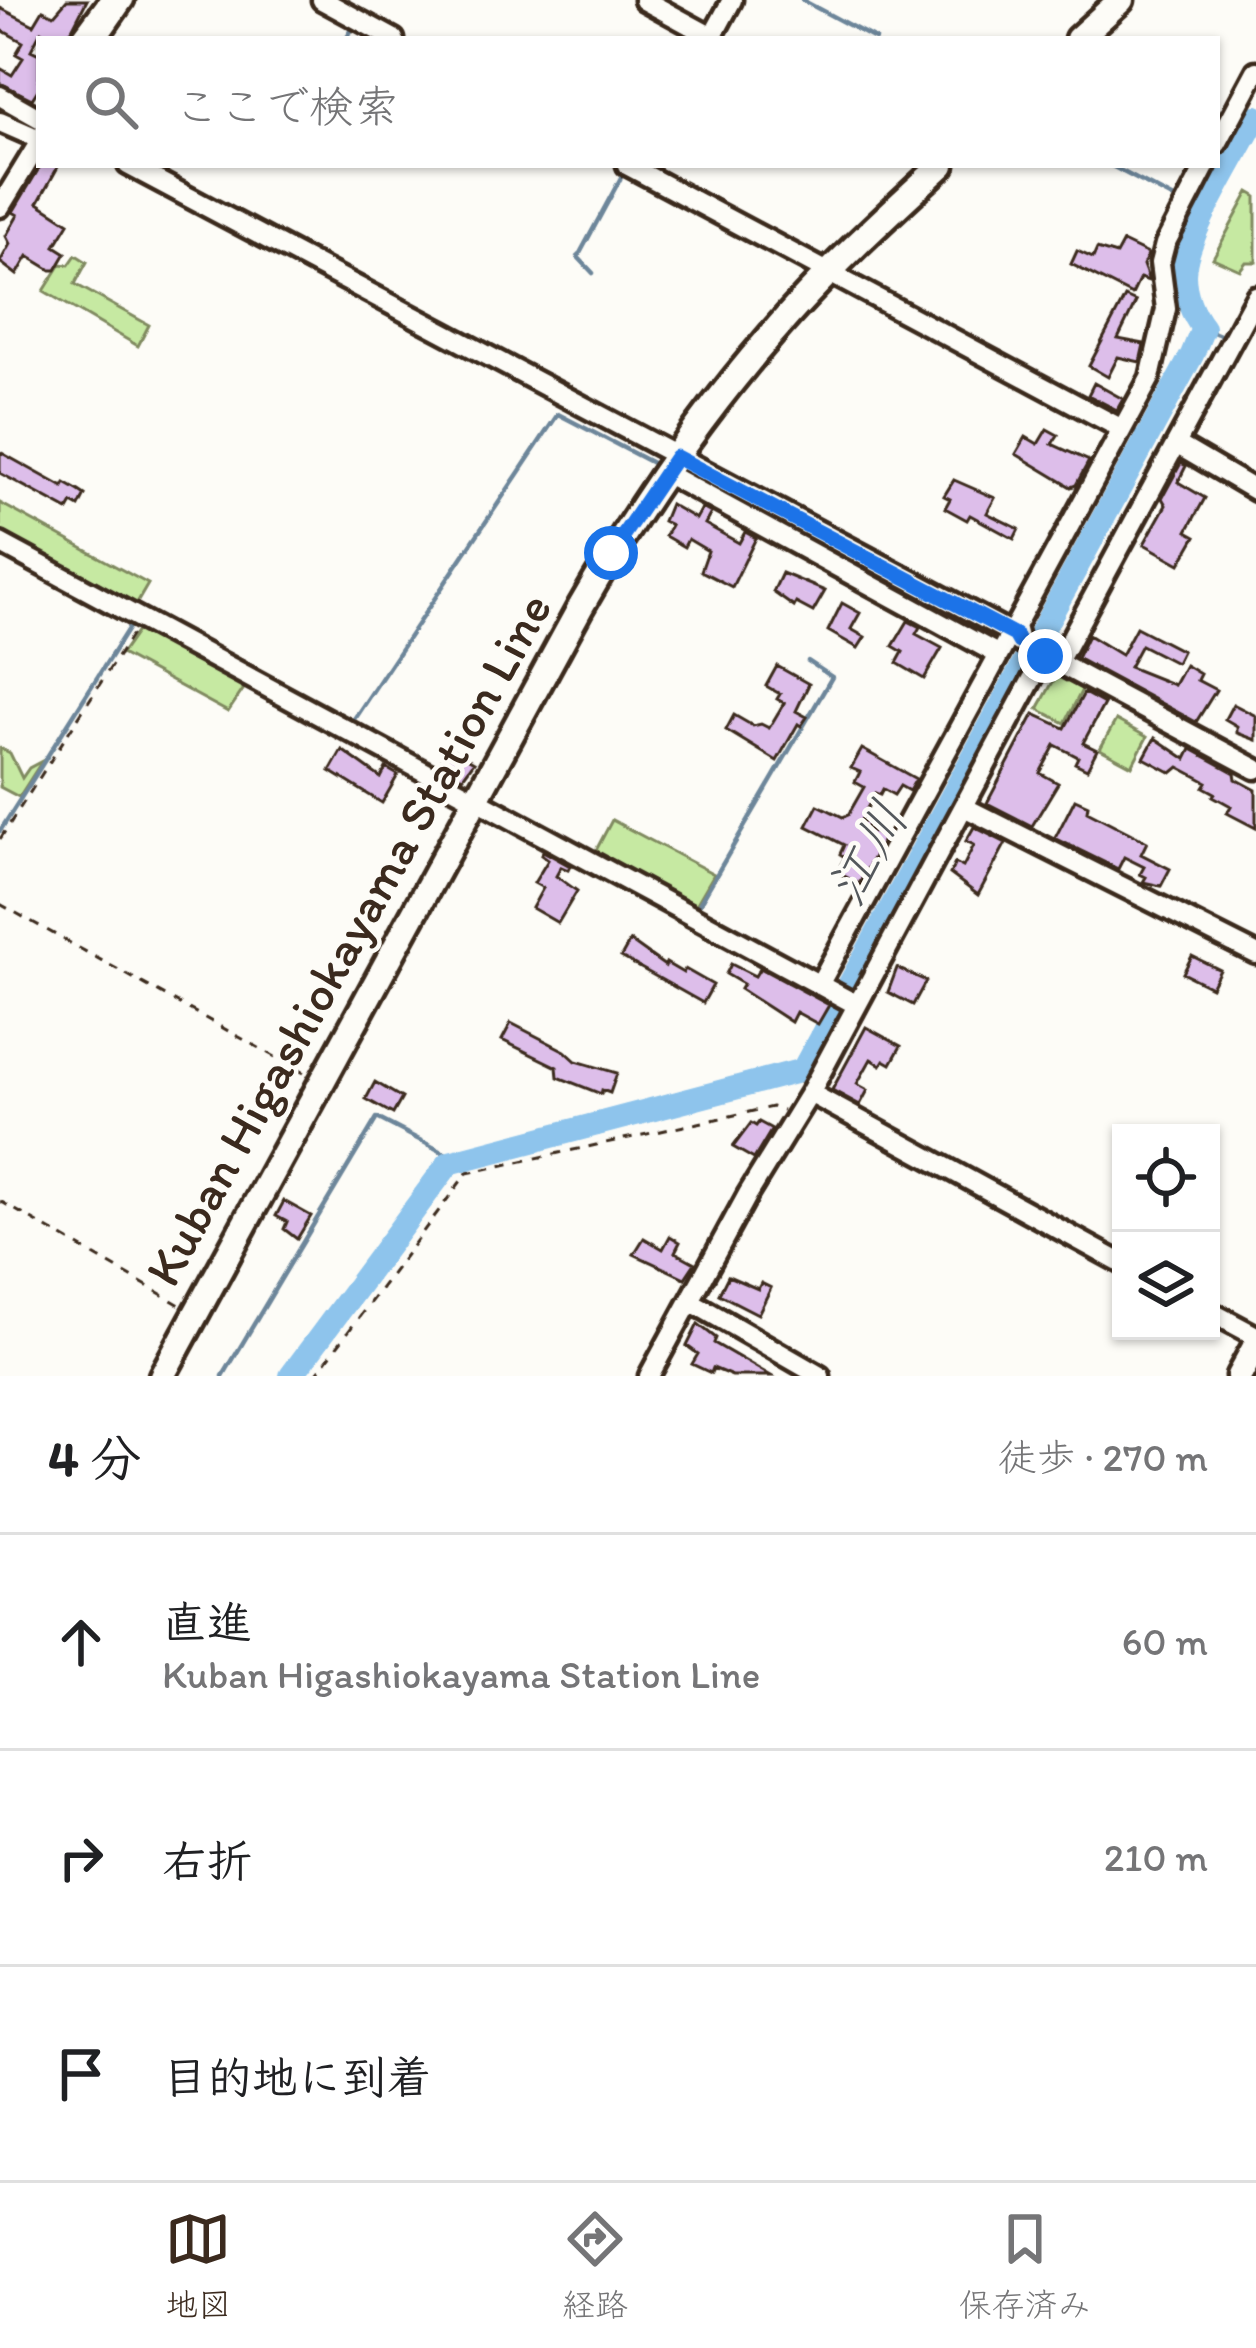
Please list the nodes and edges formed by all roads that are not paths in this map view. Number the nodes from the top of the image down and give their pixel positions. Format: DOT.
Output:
graph roads {
  1 [pos="109,0"];
  2 [pos="124,0"];
  3 [pos="322,0"];
  4 [pos="644,0"];
  5 [pos="732,0"];
  6 [pos="1121,0"];
  7 [pos="82,36"];
  8 [pos="99,36"];
  9 [pos="388,36"];
  10 [pos="709,36"];
  11 [pos="1081,36"];
  12 [pos="1256,70"];
  13 [pos="0,96"];
  14 [pos="28,123"];
  15 [pos="1220,138"];
  16 [pos="133,168"];
  17 [pos="637,168"];
  18 [pos="939,168"];
  19 [pos="1204,168"];
  20 [pos="0,207"];
  21 [pos="828,272"];
  22 [pos="1256,296"];
  23 [pos="1122,429"];
  24 [pos="1176,444"];
  25 [pos="670,465"];
  26 [pos="1256,491"];
  27 [pos="0,543"];
  28 [pos="1008,646"];
  29 [pos="1048,657"];
  30 [pos="1256,769"];
  31 [pos="475,799"];
  32 [pos="969,809"];
  33 [pos="1256,954"];
  34 [pos="823,985"];
  35 [pos="857,1005"];
  36 [pos="816,1096"];
  37 [pos="1112,1258"];
  38 [pos="695,1304"];
  39 [pos="1220,1318"];
  40 [pos="1256,1340"];
  41 [pos="162,1376"];
  42 [pos="650,1376"];
  43 [pos="820,1376"];
  44 [pos="1239,1376"];
  1 -- 7 [label="street"];
  2 -- 8 [label="street"];
  3 -- 9 [label="street"];
  4 -- 10 [label="street"];
  5 -- 10 [label="street"];
  6 -- 11 [label="main road"];
  12 -- 15 [label="street"];
  13 -- 14 [label="street"];
  14 -- 20 [label="street"];
  16 -- 25 [label="street"];
  17 -- 21 [label="street"];
  18 -- 21 [label="main road, Kuban Higashiokayama Station Line"];
  19 -- 23 [label="street"];
  21 -- 23 [label="street"];
  21 -- 25 [label="main road, Kuban Higashiokayama Station Line"];
  22 -- 24 [label="street"];
  23 -- 28 [label="street"];
  24 -- 26 [label="street"];
  24 -- 29 [label="street"];
  25 -- 28 [label="street"];
  25 -- 31 [label="main road, Kuban Higashiokayama Station Line"];
  27 -- 31 [label="street"];
  28 -- 29 [label="street"];
  28 -- 34 [label="street"];
  29 -- 30 [label="street"];
  29 -- 32 [label="street"];
  31 -- 34 [label="street"];
  31 -- 41 [label="main road, Kuban Higashiokayama Station Line"];
  32 -- 33 [label="street"];
  32 -- 35 [label="street"];
  34 -- 35 [label="street"];
  35 -- 36 [label="street"];
  36 -- 37 [label="street"];
  36 -- 38 [label="street"];
  38 -- 42 [label="street"];
  38 -- 43 [label="street"];
  39 -- 40 [label="street"];
  40 -- 44 [label="main road"];
}
